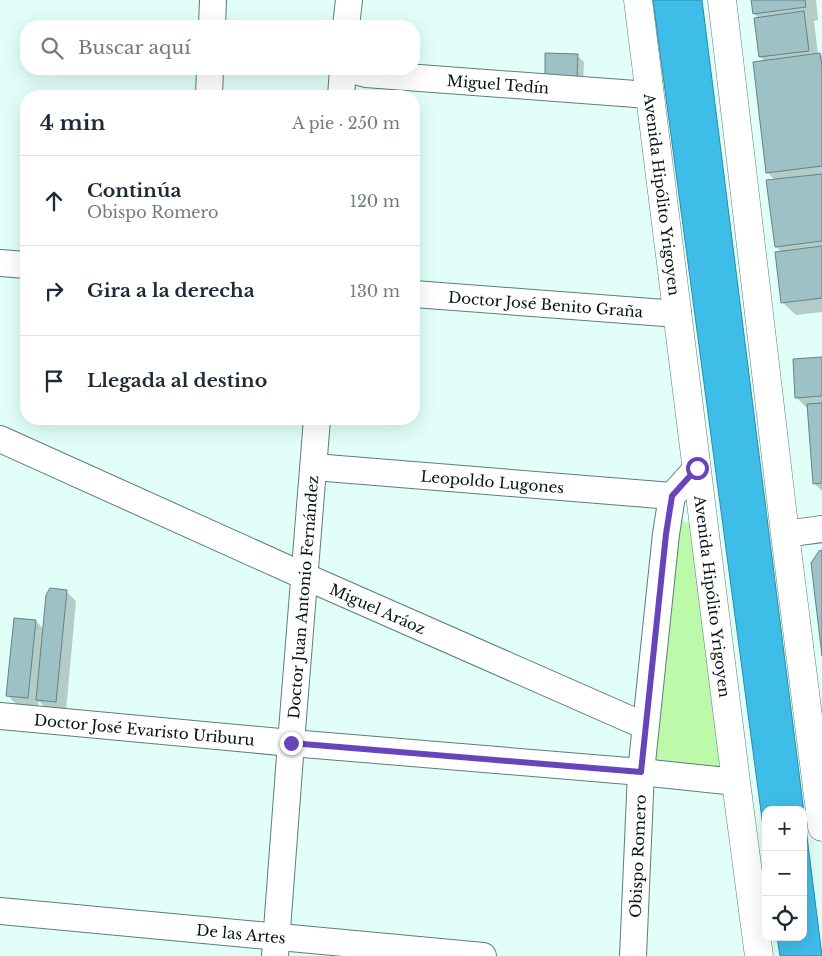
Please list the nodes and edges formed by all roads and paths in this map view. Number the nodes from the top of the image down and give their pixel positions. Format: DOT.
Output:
graph roads {
  1 [pos="213,0"];
  2 [pos="348,0"];
  3 [pos="638,0"];
  4 [pos="722,0"];
  5 [pos="212,20"];
  6 [pos="346,20"];
  7 [pos="210,75"];
  8 [pos="343,75"];
  9 [pos="379,75"];
  10 [pos="209,90"];
  11 [pos="341,90"];
  12 [pos="649,95"];
  13 [pos="0,263"];
  14 [pos="20,265"];
  15 [pos="420,294"];
  16 [pos="678,314"];
  17 [pos="317,425"];
  18 [pos="0,439"];
  19 [pos="314,467"];
  20 [pos="697,468"];
  21 [pos="672,496"];
  22 [pos="822,529"];
  23 [pos="785,534"];
  24 [pos="304,576"];
  25 [pos="0,716"];
  26 [pos="645,726"];
  27 [pos="291,743"];
  28 [pos="641,772"];
  29 [pos="736,782"];
  30 [pos="822,827"];
  31 [pos="0,911"];
  32 [pos="276,947"];
  33 [pos="483,956"];
  34 [pos="633,956"];
  35 [pos="760,956"];
  1 -- 5 [label="street"];
  2 -- 6 [label="street"];
  3 -- 12 [label="highway, Avenida Hipólito Yrigoyen"];
  4 -- 23 [label="highway"];
  7 -- 10 [label="street"];
  8 -- 11 [label="street"];
  9 -- 12 [label="street, Miguel Tedín"];
  12 -- 16 [label="highway, Avenida Hipólito Yrigoyen"];
  13 -- 14 [label="street"];
  15 -- 16 [label="street, Doctor José Benito Graña"];
  16 -- 20 [label="highway, Avenida Hipólito Yrigoyen"];
  17 -- 19 [label="street, Doctor Juan Antonio Fernández"];
  18 -- 24 [label="street, Miguel Aráoz"];
  19 -- 21 [label="street, Leopoldo Lugones"];
  19 -- 24 [label="street, Doctor Juan Antonio Fernández"];
  20 -- 21 [label="street"];
  20 -- 29 [label="highway, Avenida Hipólito Yrigoyen"];
  21 -- 26 [label="street, Obispo Romero"];
  22 -- 23 [label="street"];
  23 -- 30 [label="highway"];
  24 -- 26 [label="street, Miguel Aráoz"];
  24 -- 27 [label="street, Doctor Juan Antonio Fernández"];
  25 -- 27 [label="street, Doctor José Evaristo Uriburu"];
  26 -- 28 [label="street, Obispo Romero"];
  27 -- 28 [label="street, Doctor José Evaristo Uriburu"];
  27 -- 32 [label="street, Doctor Juan Antonio Fernández"];
  28 -- 29 [label="street, Doctor José Evaristo Uriburu"];
  28 -- 34 [label="street, Obispo Romero"];
  29 -- 35 [label="highway, Avenida Hipólito Yrigoyen"];
  31 -- 32 [label="street, De las Artes"];
  32 -- 33 [label="street, De las Artes"];
}
